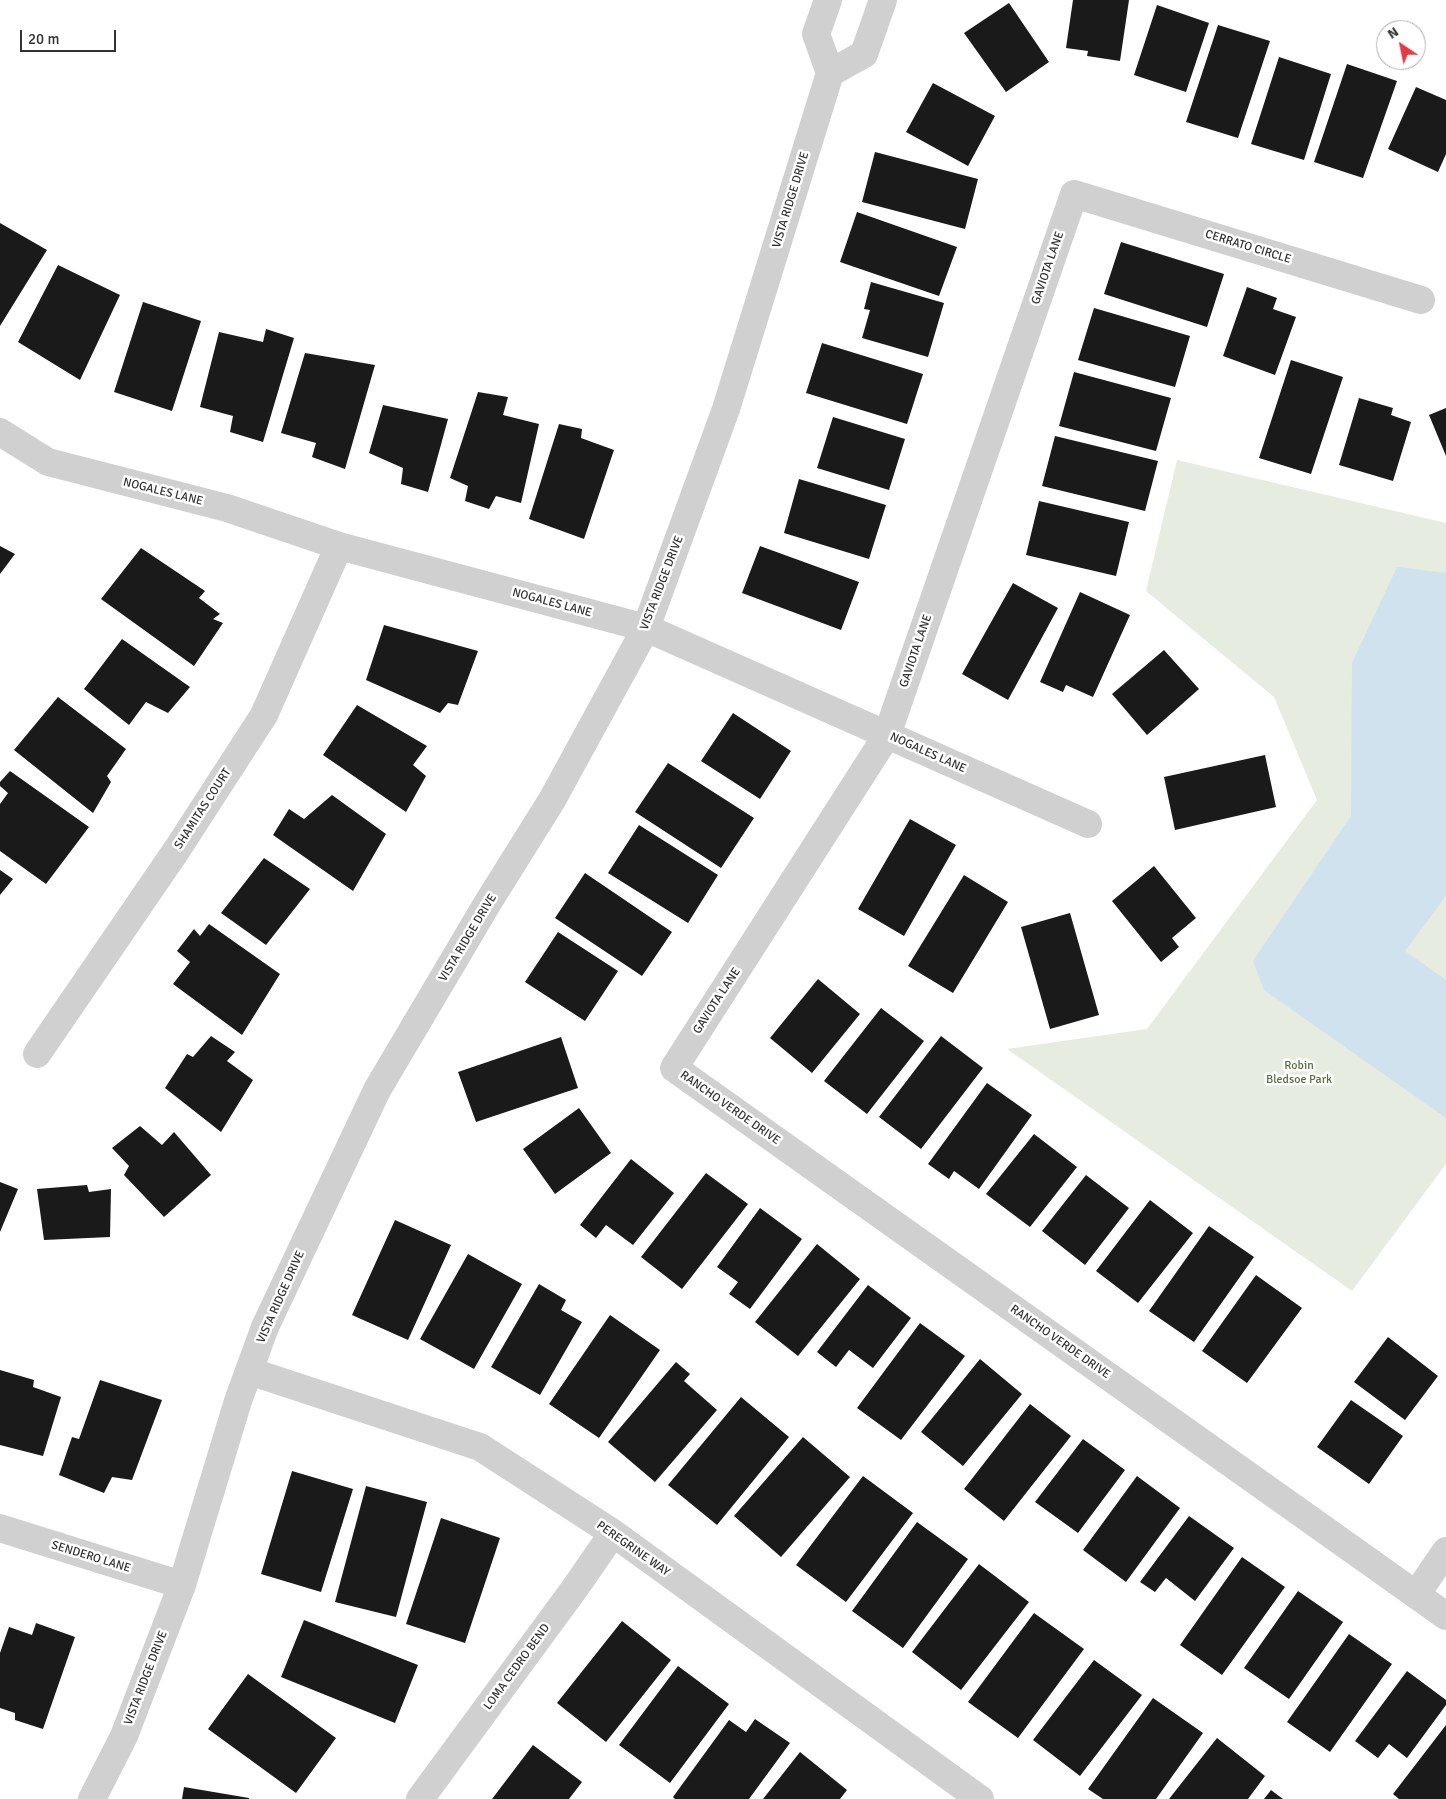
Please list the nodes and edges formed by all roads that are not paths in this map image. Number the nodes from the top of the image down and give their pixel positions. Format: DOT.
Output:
graph roads {
  1 [pos="828,0"];
  2 [pos="883,0"];
  3 [pos="830,73"];
  4 [pos="1074,194"];
  5 [pos="1421,300"];
  6 [pos="0,432"];
  7 [pos="339,546"];
  8 [pos="646,628"];
  9 [pos="887,735"];
  10 [pos="1088,824"];
  11 [pos="37,1054"];
  12 [pos="674,1068"];
  13 [pos="249,1371"];
  14 [pos="0,1528"];
  15 [pos="613,1533"];
  16 [pos="1446,1551"];
  17 [pos="182,1585"];
  18 [pos="1416,1595"];
  19 [pos="1446,1616"];
  20 [pos="92,1799"];
  21 [pos="420,1799"];
  22 [pos="980,1799"];
  1 -- 3 [label="street"];
  2 -- 3 [label="street"];
  3 -- 8 [label="street, VISTA RIDGE DRIVE"];
  4 -- 5 [label="street, CERRATO CIRCLE"];
  4 -- 9 [label="street, GAVIOTA LANE"];
  6 -- 7 [label="street, NOGALES LANE"];
  7 -- 8 [label="street, NOGALES LANE"];
  7 -- 11 [label="street, SHAMITAS COURT"];
  8 -- 9 [label="street, NOGALES LANE"];
  8 -- 13 [label="street, VISTA RIDGE DRIVE"];
  9 -- 10 [label="street, NOGALES LANE"];
  9 -- 12 [label="street, GAVIOTA LANE"];
  12 -- 18 [label="street, RANCHO VERDE DRIVE"];
  13 -- 15 [label="street, PEREGRINE WAY"];
  13 -- 17 [label="street, VISTA RIDGE DRIVE"];
  14 -- 17 [label="street, SENDERO LANE"];
  15 -- 21 [label="street, LOMA CEDRO BEND"];
  15 -- 22 [label="street, PEREGRINE WAY"];
  16 -- 18 [label="street"];
  17 -- 20 [label="street, VISTA RIDGE DRIVE"];
  18 -- 19 [label="street, RANCHO VERDE DRIVE"];
}
